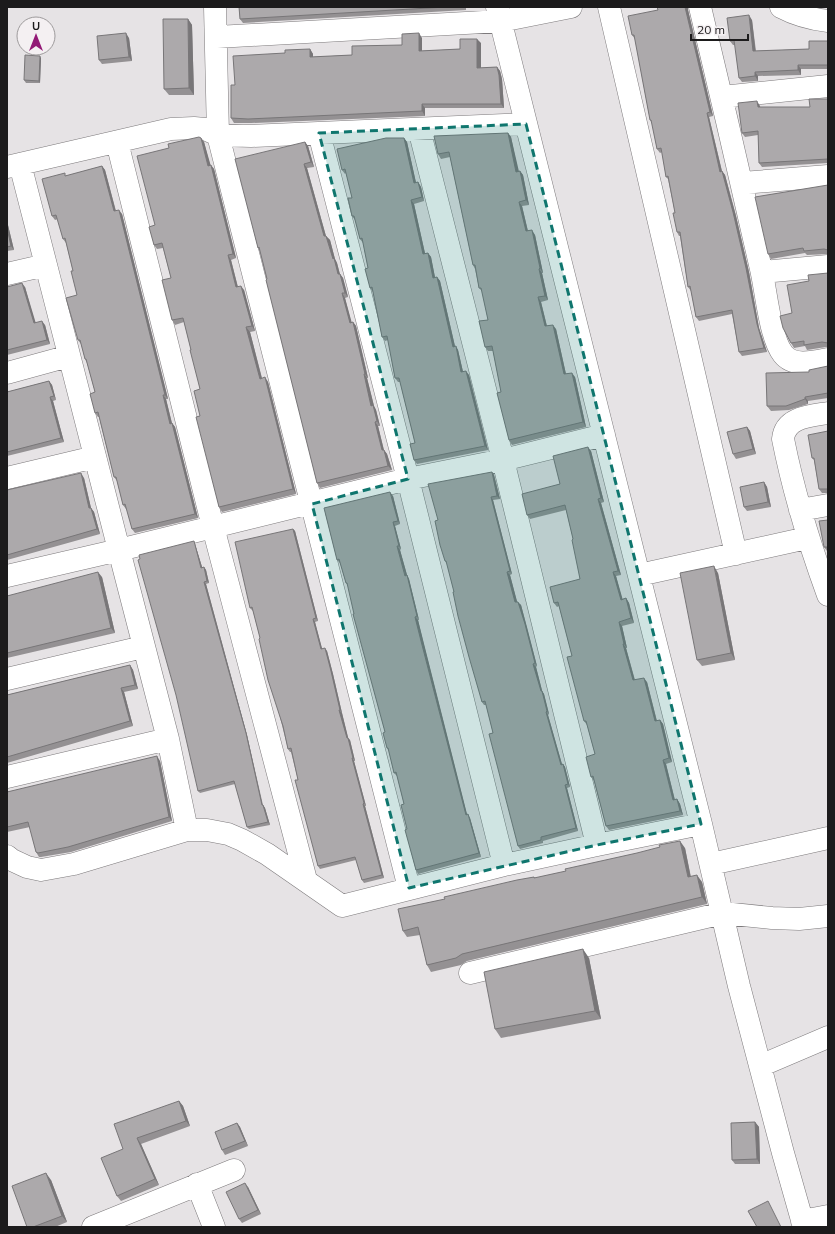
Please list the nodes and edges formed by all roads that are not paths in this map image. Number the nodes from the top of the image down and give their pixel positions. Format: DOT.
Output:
graph roads {
  1 [pos="215,7"];
  2 [pos="571,7"];
  3 [pos="609,7"];
  4 [pos="700,7"];
  5 [pos="781,7"];
  6 [pos="499,14"];
  7 [pos="828,21"];
  8 [pos="217,36"];
  9 [pos="828,86"];
  10 [pos="722,97"];
  11 [pos="526,124"];
  12 [pos="419,129"];
  13 [pos="319,133"];
  14 [pos="218,135"];
  15 [pos="116,142"];
  16 [pos="13,165"];
  17 [pos="828,176"];
  18 [pos="742,184"];
  19 [pos="46,265"];
  20 [pos="828,266"];
  21 [pos="762,272"];
  22 [pos="7,274"];
  23 [pos="69,356"];
  24 [pos="828,360"];
  25 [pos="7,373"];
  26 [pos="828,413"];
  27 [pos="604,435"];
  28 [pos="95,457"];
  29 [pos="503,460"];
  30 [pos="7,478"];
  31 [pos="408,480"];
  32 [pos="312,504"];
  33 [pos="828,505"];
  34 [pos="800,510"];
  35 [pos="213,527"];
  36 [pos="807,538"];
  37 [pos="119,550"];
  38 [pos="736,554"];
  39 [pos="639,575"];
  40 [pos="7,576"];
  41 [pos="828,595"];
  42 [pos="144,647"];
  43 [pos="7,678"];
  44 [pos="168,739"];
  45 [pos="7,777"];
  46 [pos="701,824"];
  47 [pos="187,830"];
  48 [pos="828,838"];
  49 [pos="597,844"];
  50 [pos="7,856"];
  51 [pos="711,864"];
  52 [pos="504,865"];
  53 [pos="306,880"];
  54 [pos="409,888"];
  55 [pos="723,913"];
  56 [pos="828,916"];
  57 [pos="470,972"];
  58 [pos="828,1037"];
  59 [pos="760,1066"];
  60 [pos="234,1170"];
  61 [pos="197,1184"];
  62 [pos="828,1216"];
  63 [pos="803,1224"];
  64 [pos="93,1227"];
  65 [pos="214,1227"];
  1 -- 8 [label="street"];
  2 -- 6 [label="street"];
  3 -- 38 [label="street"];
  4 -- 10 [label="street"];
  5 -- 7 [label="street"];
  6 -- 8 [label="street"];
  6 -- 11 [label="street"];
  8 -- 14 [label="street"];
  9 -- 10 [label="street"];
  10 -- 18 [label="street"];
  11 -- 12 [label="street"];
  11 -- 27 [label="street"];
  12 -- 13 [label="street"];
  12 -- 29 [label="street"];
  13 -- 14 [label="street"];
  13 -- 31 [label="street"];
  14 -- 15 [label="street"];
  14 -- 32 [label="street"];
  15 -- 16 [label="street"];
  15 -- 35 [label="street"];
  16 -- 19 [label="street"];
  17 -- 18 [label="street"];
  18 -- 21 [label="street"];
  19 -- 22 [label="street"];
  19 -- 23 [label="street"];
  20 -- 21 [label="street"];
  21 -- 24 [label="street"];
  23 -- 25 [label="street"];
  23 -- 28 [label="street"];
  26 -- 34 [label="street"];
  27 -- 29 [label="street"];
  27 -- 39 [label="street"];
  28 -- 30 [label="street"];
  28 -- 37 [label="street"];
  29 -- 31 [label="street"];
  29 -- 49 [label="street"];
  31 -- 32 [label="street"];
  31 -- 52 [label="street"];
  32 -- 35 [label="street"];
  32 -- 54 [label="street"];
  33 -- 34 [label="street"];
  34 -- 36 [label="street"];
  35 -- 37 [label="street"];
  35 -- 53 [label="street"];
  36 -- 38 [label="street"];
  36 -- 41 [label="street"];
  37 -- 40 [label="street"];
  37 -- 42 [label="street"];
  38 -- 39 [label="street"];
  39 -- 46 [label="street"];
  42 -- 43 [label="street"];
  42 -- 44 [label="street"];
  44 -- 45 [label="street"];
  44 -- 47 [label="street"];
  46 -- 49 [label="street"];
  46 -- 51 [label="street"];
  47 -- 50 [label="street"];
  47 -- 53 [label="street"];
  48 -- 51 [label="street"];
  49 -- 52 [label="street"];
  51 -- 55 [label="street"];
  52 -- 54 [label="street"];
  53 -- 54 [label="street"];
  55 -- 56 [label="street"];
  55 -- 57 [label="street"];
  55 -- 59 [label="street"];
  58 -- 59 [label="street"];
  59 -- 63 [label="street"];
  60 -- 61 [label="street"];
  61 -- 64 [label="street"];
  61 -- 65 [label="street"];
  62 -- 63 [label="street"];
}
